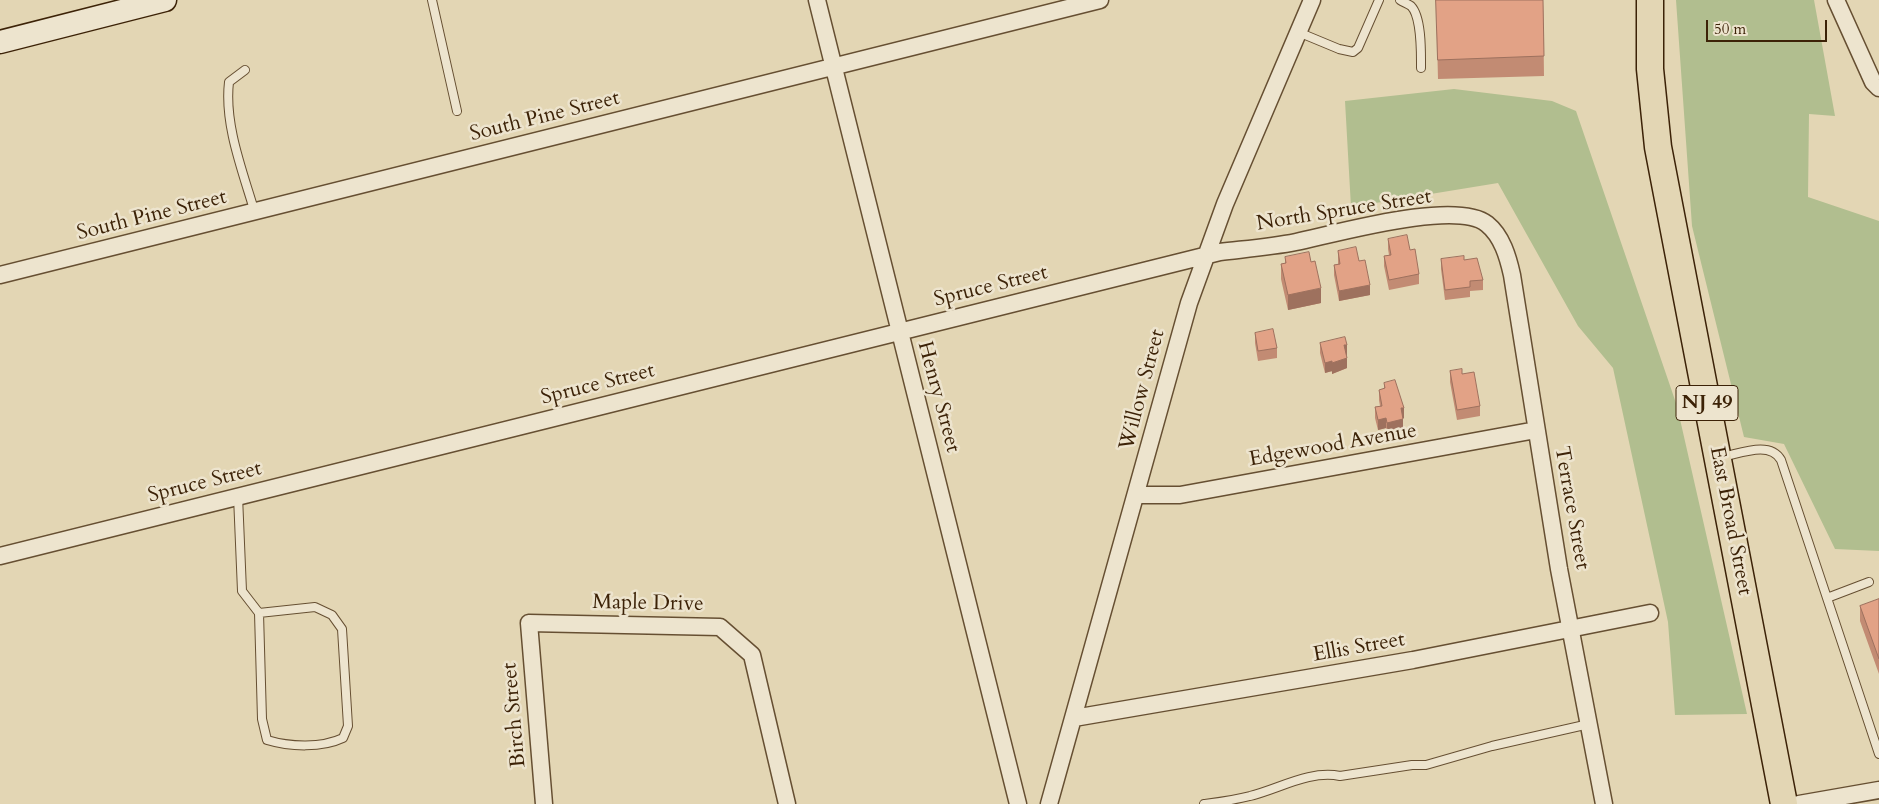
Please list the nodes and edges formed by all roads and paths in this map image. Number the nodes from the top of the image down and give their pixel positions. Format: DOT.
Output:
graph roads {
  1 [pos="165,0"];
  2 [pos="432,0"];
  3 [pos="817,0"];
  4 [pos="1100,0"];
  5 [pos="1312,0"];
  6 [pos="1379,0"];
  7 [pos="1400,0"];
  8 [pos="1650,0"];
  9 [pos="1836,0"];
  10 [pos="1298,32"];
  11 [pos="0,42"];
  12 [pos="834,66"];
  13 [pos="1421,68"];
  14 [pos="245,70"];
  15 [pos="1879,88"];
  16 [pos="457,111"];
  17 [pos="254,213"];
  18 [pos="1487,224"];
  19 [pos="1206,256"];
  20 [pos="0,275"];
  21 [pos="899,331"];
  22 [pos="1536,430"];
  23 [pos="1718,458"];
  24 [pos="1136,495"];
  25 [pos="238,496"];
  26 [pos="0,556"];
  27 [pos="1869,582"];
  28 [pos="1827,598"];
  29 [pos="259,613"];
  30 [pos="1650,613"];
  31 [pos="529,623"];
  32 [pos="1571,628"];
  33 [pos="1074,718"];
  34 [pos="1590,723"];
  35 [pos="1879,754"];
  36 [pos="1879,790"];
  37 [pos="544,804"];
  38 [pos="787,804"];
  39 [pos="1018,804"];
  40 [pos="1049,804"];
  41 [pos="1204,804"];
  42 [pos="1604,804"];
  43 [pos="1784,804"];
  44 [pos="1799,804"];
  1 -- 11 [label="main road"];
  2 -- 16 [label="lane"];
  3 -- 12 [label="street, Henry Street"];
  4 -- 12 [label="street, South Pine Street"];
  5 -- 10 [label="street, Willow Street"];
  6 -- 10 [label="lane"];
  7 -- 13 [label="lane"];
  8 -- 23 [label="highway, East Broad Street / NJ 49"];
  9 -- 15 [label="street"];
  10 -- 19 [label="street, Willow Street"];
  12 -- 17 [label="street, South Pine Street"];
  12 -- 21 [label="street, Henry Street"];
  14 -- 17 [label="lane"];
  17 -- 20 [label="street, South Pine Street"];
  18 -- 19 [label="street, North Spruce Street"];
  18 -- 22 [label="street, Terrace Street"];
  19 -- 21 [label="street, Spruce Street"];
  19 -- 24 [label="street, Willow Street"];
  21 -- 25 [label="street, Spruce Street"];
  21 -- 39 [label="street, Henry Street"];
  22 -- 24 [label="street, Edgewood Avenue"];
  22 -- 32 [label="street, Terrace Street"];
  23 -- 28 [label="lane"];
  23 -- 43 [label="highway, East Broad Street / NJ 49"];
  24 -- 33 [label="street, Willow Street"];
  25 -- 26 [label="street, Spruce Street"];
  25 -- 29 [label="lane"];
  27 -- 28 [label="lane"];
  28 -- 35 [label="lane"];
  29 -- 29 [label="lane"];
  30 -- 32 [label="street, Ellis Street"];
  31 -- 37 [label="street, Birch Street"];
  31 -- 38 [label="street, Maple Drive"];
  32 -- 33 [label="street, Ellis Street"];
  32 -- 34 [label="street, Terrace Street"];
  33 -- 40 [label="street, Willow Street"];
  34 -- 41 [label="lane"];
  34 -- 42 [label="street, Terrace Street"];
  36 -- 44 [label="street"];
}
